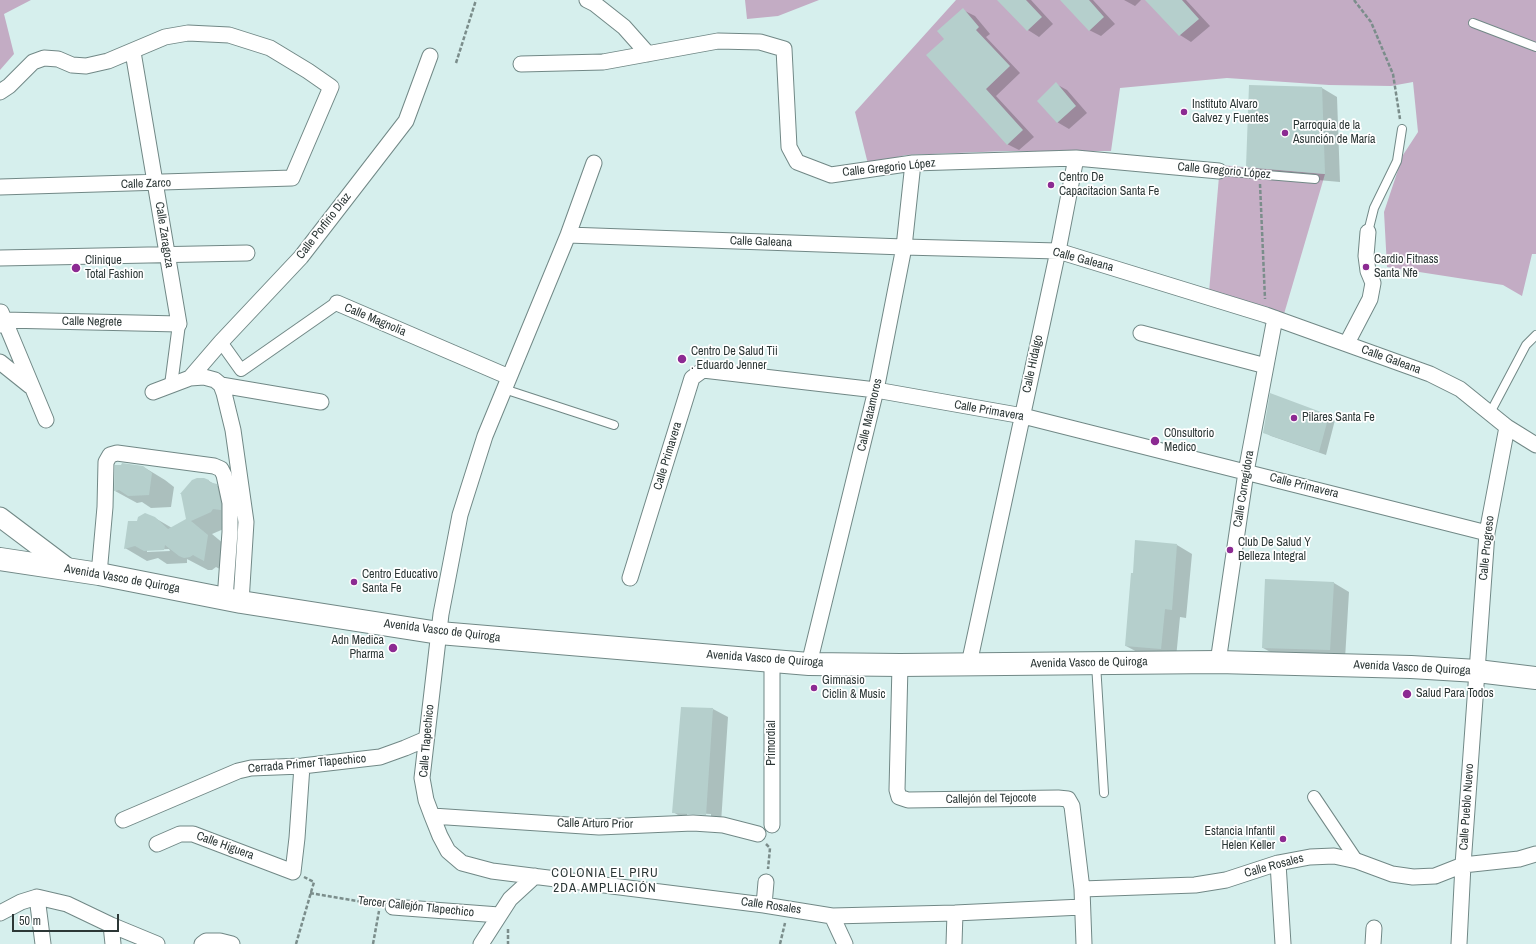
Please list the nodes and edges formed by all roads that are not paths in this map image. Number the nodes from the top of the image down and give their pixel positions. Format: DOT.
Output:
graph roads {
  1 [pos="587,0"];
  2 [pos="1473,23"];
  3 [pos="1536,47"];
  4 [pos="133,52"];
  5 [pos="648,54"];
  6 [pos="430,56"];
  7 [pos="521,64"];
  8 [pos="0,92"];
  9 [pos="1402,129"];
  10 [pos="1076,158"];
  11 [pos="594,163"];
  12 [pos="913,163"];
  13 [pos="1219,171"];
  14 [pos="1315,179"];
  15 [pos="156,183"];
  16 [pos="0,187"];
  17 [pos="1368,232"];
  18 [pos="568,235"];
  19 [pos="904,247"];
  20 [pos="1058,251"];
  21 [pos="247,253"];
  22 [pos="167,254"];
  23 [pos="0,258"];
  24 [pos="337,303"];
  25 [pos="1270,316"];
  26 [pos="1,318"];
  27 [pos="180,324"];
  28 [pos="1141,333"];
  29 [pos="1536,334"];
  30 [pos="221,342"];
  31 [pos="1347,343"];
  32 [pos="0,362"];
  33 [pos="1266,366"];
  34 [pos="190,378"];
  35 [pos="506,383"];
  36 [pos="171,385"];
  37 [pos="221,385"];
  38 [pos="32,388"];
  39 [pos="876,390"];
  40 [pos="153,392"];
  41 [pos="321,402"];
  42 [pos="1490,413"];
  43 [pos="1022,416"];
  44 [pos="46,420"];
  45 [pos="614,425"];
  46 [pos="1507,427"];
  47 [pos="1536,445"];
  48 [pos="1246,472"];
  49 [pos="0,517"];
  50 [pos="1487,533"];
  51 [pos="0,559"];
  52 [pos="69,569"];
  53 [pos="98,574"];
  54 [pos="630,578"];
  55 [pos="233,601"];
  56 [pos="439,633"];
  57 [pos="772,661"];
  58 [pos="1218,662"];
  59 [pos="1096,663"];
  60 [pos="810,664"];
  61 [pos="969,664"];
  62 [pos="900,665"];
  63 [pos="1477,671"];
  64 [pos="1536,678"];
  65 [pos="426,739"];
  66 [pos="302,766"];
  67 [pos="1104,792"];
  68 [pos="1314,797"];
  69 [pos="432,816"];
  70 [pos="123,820"];
  71 [pos="772,825"];
  72 [pos="758,834"];
  73 [pos="157,844"];
  74 [pos="1536,854"];
  75 [pos="1357,862"];
  76 [pos="462,863"];
  77 [pos="1278,863"];
  78 [pos="1463,865"];
  79 [pos="535,876"];
  80 [pos="766,882"];
  81 [pos="1082,889"];
  82 [pos="37,897"];
  83 [pos="764,905"];
  84 [pos="387,906"];
  85 [pos="1082,907"];
  86 [pos="0,913"];
  87 [pos="955,913"];
  88 [pos="499,915"];
  89 [pos="832,916"];
  90 [pos="111,925"];
  91 [pos="1374,928"];
  92 [pos="43,944"];
  93 [pos="113,944"];
  94 [pos="157,944"];
  95 [pos="202,944"];
  96 [pos="232,944"];
  97 [pos="481,944"];
  98 [pos="845,944"];
  99 [pos="954,944"];
  100 [pos="1084,944"];
  101 [pos="1283,944"];
  102 [pos="1373,944"];
  103 [pos="1459,944"];
  1 -- 5 [label="street"];
  2 -- 3 [label="lane"];
  4 -- 8 [label="street"];
  4 -- 15 [label="street, Calle Zaragoza"];
  4 -- 15 [label="street, Calle Zarco"];
  5 -- 7 [label="street, Calle Gregorio López"];
  5 -- 12 [label="street, Calle Gregorio López"];
  6 -- 30 [label="street, Calle Porfirio Díaz"];
  9 -- 17 [label="lane"];
  10 -- 12 [label="street, Calle Gregorio López"];
  10 -- 13 [label="street, Calle Gregorio López"];
  10 -- 20 [label="street, Calle Hidalgo"];
  11 -- 18 [label="street"];
  12 -- 19 [label="street, Calle Matamoros"];
  13 -- 14 [label="lane, Calle Gregorio López"];
  15 -- 16 [label="street, Calle Zarco"];
  15 -- 22 [label="street, Calle Zaragoza"];
  17 -- 31 [label="street"];
  18 -- 19 [label="street, Calle Galeana"];
  18 -- 35 [label="street"];
  19 -- 20 [label="street, Calle Galeana"];
  19 -- 39 [label="street, Calle Matamoros"];
  20 -- 25 [label="street, Calle Galeana"];
  20 -- 43 [label="street, Calle Hidalgo"];
  21 -- 22 [label="street"];
  22 -- 23 [label="street"];
  22 -- 27 [label="street, Calle Zaragoza"];
  24 -- 30 [label="street, Calle Magnolia"];
  24 -- 35 [label="street, Calle Magnolia"];
  25 -- 31 [label="street, Calle Galeana"];
  25 -- 33 [label="street, Calle Corregidora"];
  26 -- 27 [label="street, Calle Negrete"];
  26 -- 38 [label="street"];
  27 -- 36 [label="street"];
  28 -- 33 [label="street"];
  29 -- 42 [label="lane"];
  30 -- 34 [label="street, Calle Porfirio Díaz"];
  31 -- 42 [label="street, Calle Galeana"];
  32 -- 38 [label="street"];
  33 -- 48 [label="street, Calle Corregidora"];
  34 -- 36 [label="street, Calle Porfirio Díaz"];
  34 -- 37 [label="street, Calle Porfirio Díaz"];
  35 -- 45 [label="lane"];
  35 -- 56 [label="street"];
  36 -- 40 [label="street, Calle Porfirio Díaz"];
  37 -- 41 [label="street, Calle Porfirio Díaz"];
  37 -- 55 [label="street"];
  38 -- 44 [label="street"];
  39 -- 43 [label="street, Calle Primavera"];
  39 -- 54 [label="street, Calle Primavera"];
  39 -- 60 [label="street, Calle Matamoros"];
  42 -- 46 [label="street, Calle Galeana"];
  43 -- 48 [label="street, Calle Primavera"];
  43 -- 61 [label="street, Calle Hidalgo"];
  46 -- 47 [label="street, Calle Galeana"];
  46 -- 50 [label="street, Calle Progreso"];
  48 -- 50 [label="street, Calle Primavera"];
  48 -- 58 [label="street, Calle Corregidora"];
  49 -- 52 [label="street"];
  50 -- 63 [label="street, Calle Progreso"];
  51 -- 52 [label="main road, Avenida Vasco de Quiroga"];
  52 -- 53 [label="main road, Avenida Vasco de Quiroga"];
  53 -- 55 [label="main road, Avenida Vasco de Quiroga"];
  53 -- 55 [label="street"];
  55 -- 56 [label="main road, Avenida Vasco de Quiroga"];
  56 -- 57 [label="main road, Avenida Vasco de Quiroga"];
  56 -- 65 [label="street, Calle Tlapechico"];
  57 -- 60 [label="main road, Avenida Vasco de Quiroga"];
  57 -- 71 [label="street, Primordial"];
  58 -- 59 [label="main road, Avenida Vasco de Quiroga"];
  58 -- 63 [label="main road, Avenida Vasco de Quiroga"];
  59 -- 61 [label="main road, Avenida Vasco de Quiroga"];
  59 -- 67 [label="lane"];
  60 -- 62 [label="main road, Avenida Vasco de Quiroga"];
  61 -- 62 [label="main road, Avenida Vasco de Quiroga"];
  62 -- 81 [label="street, Callejón del Tejocote"];
  63 -- 64 [label="main road, Avenida Vasco de Quiroga"];
  63 -- 78 [label="street, Calle Pueblo Nuevo"];
  65 -- 66 [label="street, Cerrada Primer Tlapechico"];
  65 -- 69 [label="street, Calle Tlapechico"];
  66 -- 70 [label="street, Cerrada Primer Tlapechico"];
  66 -- 73 [label="street, Calle Higuera"];
  68 -- 75 [label="street"];
  69 -- 72 [label="street, Calle Arturo Prior"];
  69 -- 76 [label="street, Calle Tlapechico"];
  74 -- 78 [label="street, Calle Rosales"];
  75 -- 77 [label="street, Calle Rosales"];
  75 -- 78 [label="street, Calle Rosales"];
  76 -- 79 [label="street, Calle Rosales"];
  77 -- 81 [label="street, Calle Rosales"];
  77 -- 101 [label="street"];
  78 -- 103 [label="street, Calle Pueblo Nuevo"];
  79 -- 83 [label="street, Calle Rosales"];
  79 -- 88 [label="street"];
  80 -- 83 [label="street"];
  81 -- 85 [label="street, Callejón del Tejocote"];
  82 -- 86 [label="street"];
  82 -- 90 [label="street"];
  82 -- 92 [label="street"];
  83 -- 89 [label="street, Calle Rosales"];
  84 -- 88 [label="street, Tercer Callejón Tlapechico"];
  85 -- 87 [label="street, Calle Rosales"];
  85 -- 100 [label="street, Callejón del Tejocote"];
  87 -- 89 [label="street, Calle Rosales"];
  87 -- 99 [label="street"];
  88 -- 97 [label="street"];
  89 -- 98 [label="street"];
  90 -- 93 [label="street"];
  90 -- 94 [label="street"];
  91 -- 102 [label="street"];
  95 -- 96 [label="street"];
}
